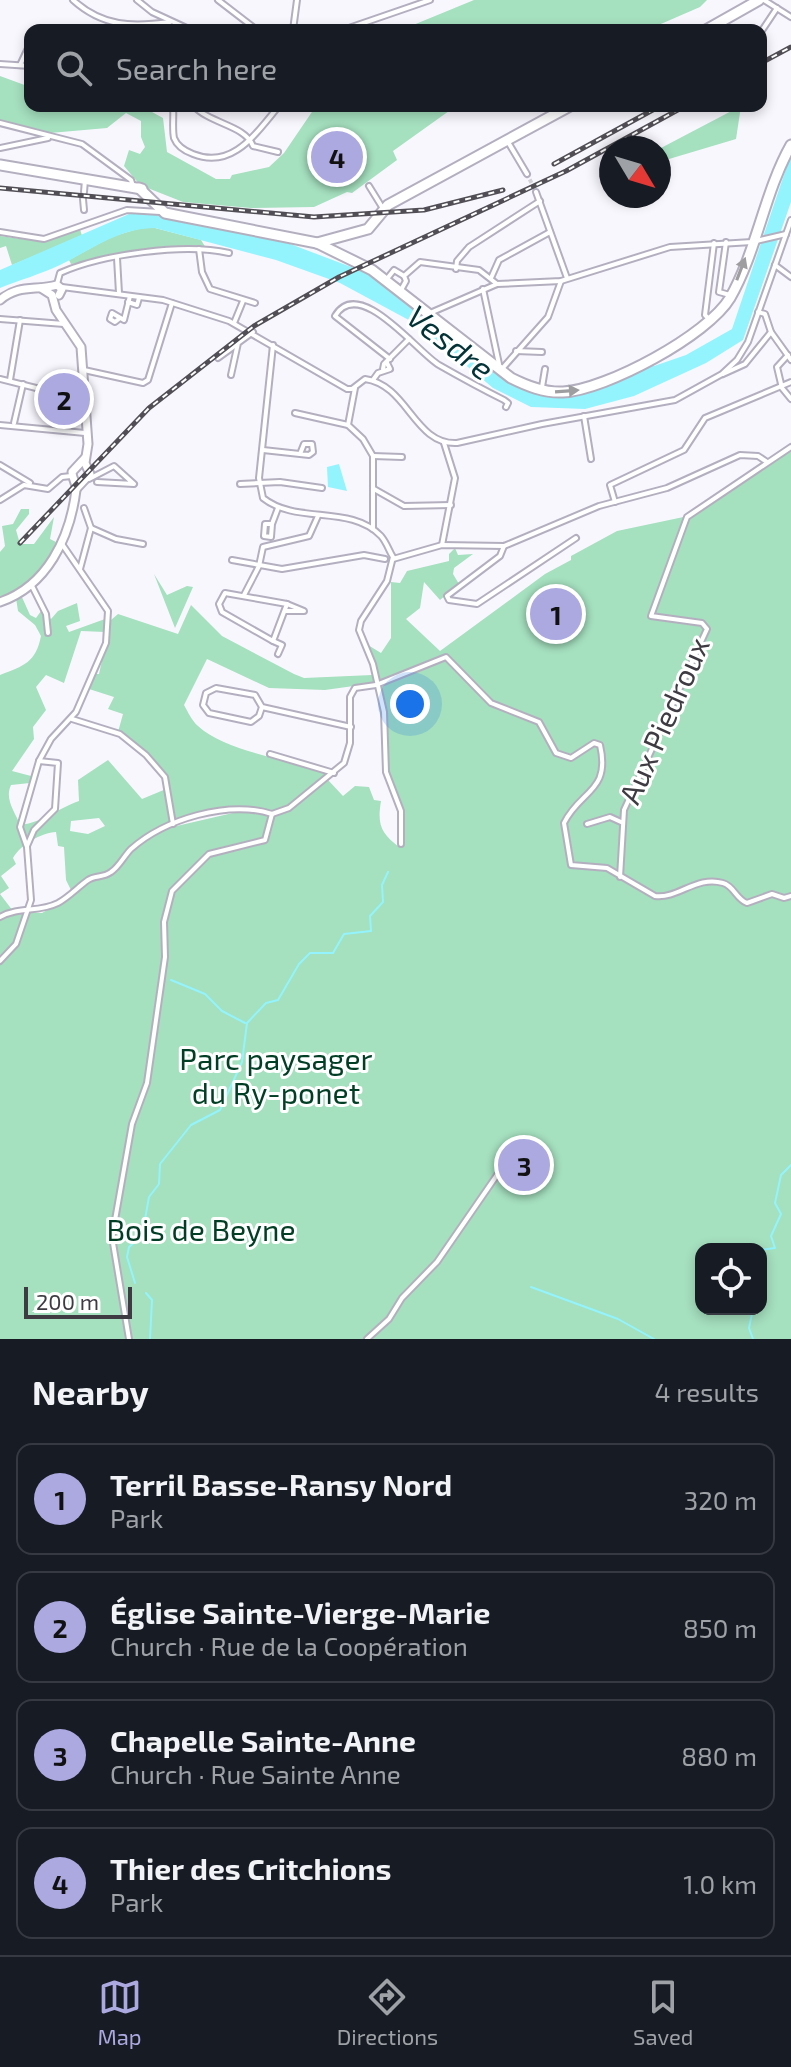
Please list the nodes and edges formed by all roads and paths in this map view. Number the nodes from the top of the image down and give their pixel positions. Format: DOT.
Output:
graph roads {
  1 [pos="73,0"];
  2 [pos="137,0"];
  3 [pos="218,0"];
  4 [pos="297,0"];
  5 [pos="430,0"];
  6 [pos="762,0"];
  7 [pos="777,8"];
  8 [pos="152,12"];
  9 [pos="791,17"];
  10 [pos="170,22"];
  11 [pos="150,24"];
  12 [pos="175,24"];
  13 [pos="249,24"];
  14 [pos="294,24"];
  15 [pos="360,24"];
  16 [pos="717,24"];
  17 [pos="766,24"];
  18 [pos="24,57"];
  19 [pos="0,64"];
  20 [pos="20,65"];
  21 [pos="24,65"];
  22 [pos="174,112"];
  23 [pos="201,112"];
  24 [pos="274,112"];
  25 [pos="559,112"];
  26 [pos="0,123"];
  27 [pos="50,138"];
  28 [pos="250,140"];
  29 [pos="507,141"];
  30 [pos="791,145"];
  31 [pos="0,148"];
  32 [pos="278,152"];
  33 [pos="0,165"];
  34 [pos="527,174"];
  35 [pos="85,178"];
  36 [pos="369,186"];
  37 [pos="136,187"];
  38 [pos="84,192"];
  39 [pos="536,192"];
  40 [pos="83,199"];
  41 [pos="540,201"];
  42 [pos="384,209"];
  43 [pos="84,210"];
  44 [pos="166,212"];
  45 [pos="791,220"];
  46 [pos="0,232"];
  47 [pos="550,232"];
  48 [pos="786,235"];
  49 [pos="755,241"];
  50 [pos="726,242"];
  51 [pos="714,243"];
  52 [pos="323,245"];
  53 [pos="199,249"];
  54 [pos="229,253"];
  55 [pos="117,258"];
  56 [pos="775,265"];
  57 [pos="456,269"];
  58 [pos="404,276"];
  59 [pos="791,277"];
  60 [pos="491,278"];
  61 [pos="567,278"];
  62 [pos="386,280"];
  63 [pos="561,281"];
  64 [pos="497,284"];
  65 [pos="483,289"];
  66 [pos="401,290"];
  67 [pos="56,291"];
  68 [pos="119,293"];
  69 [pos="731,295"];
  70 [pos="130,296"];
  71 [pos="139,297"];
  72 [pos="0,300"];
  73 [pos="243,301"];
  74 [pos="128,302"];
  75 [pos="172,303"];
  76 [pos="255,303"];
  77 [pos="758,312"];
  78 [pos="430,313"];
  79 [pos="120,318"];
  80 [pos="0,319"];
  81 [pos="20,320"];
  82 [pos="710,321"];
  83 [pos="234,323"];
  84 [pos="62,324"];
  85 [pos="253,332"];
  86 [pos="771,332"];
  87 [pos="410,338"];
  88 [pos="238,343"];
  89 [pos="273,345"];
  90 [pos="516,351"];
  91 [pos="542,352"];
  92 [pos="790,357"];
  93 [pos="218,358"];
  94 [pos="389,363"];
  95 [pos="398,369"];
  96 [pos="545,369"];
  97 [pos="84,370"];
  98 [pos="501,371"];
  99 [pos="722,374"];
  100 [pos="231,375"];
  101 [pos="0,379"];
  102 [pos="373,380"];
  103 [pos="10,381"];
  104 [pos="791,382"];
  105 [pos="23,384"];
  106 [pos="355,388"];
  107 [pos="782,388"];
  108 [pos="85,390"];
  109 [pos="542,390"];
  110 [pos="791,399"];
  111 [pos="506,407"];
  112 [pos="295,413"];
  113 [pos="584,416"];
  114 [pos="14,423"];
  115 [pos="0,425"];
  116 [pos="348,425"];
  117 [pos="88,433"];
  118 [pos="444,443"];
  119 [pos="791,447"];
  120 [pos="263,450"];
  121 [pos="300,454"];
  122 [pos="373,456"];
  123 [pos="402,457"];
  124 [pos="591,459"];
  125 [pos="767,462"];
  126 [pos="0,465"];
  127 [pos="85,467"];
  128 [pos="100,472"];
  129 [pos="259,481"];
  130 [pos="81,482"];
  131 [pos="32,484"];
  132 [pos="240,484"];
  133 [pos="322,488"];
  134 [pos="373,489"];
  135 [pos="0,500"];
  136 [pos="615,502"];
  137 [pos="451,505"];
  138 [pos="84,508"];
  139 [pos="278,508"];
  140 [pos="318,516"];
  141 [pos="272,524"];
  142 [pos="91,528"];
  143 [pos="373,529"];
  144 [pos="576,538"];
  145 [pos="60,542"];
  146 [pos="143,544"];
  147 [pos="442,545"];
  148 [pos="504,546"];
  149 [pos="390,558"];
  150 [pos="232,560"];
  151 [pos="259,566"];
  152 [pos="80,569"];
  153 [pos="32,586"];
  154 [pos="244,595"];
  155 [pos="0,602"];
  156 [pos="287,604"];
  157 [pos="286,611"];
  158 [pos="48,633"];
  159 [pos="273,641"];
  160 [pos="278,654"];
  161 [pos="376,685"];
  162 [pos="262,707"];
  163 [pos="71,719"];
  164 [pos="351,727"];
  165 [pos="270,754"];
  166 [pos="39,761"];
  167 [pos="334,773"];
  168 [pos="272,814"];
  169 [pos="622,822"];
  170 [pos="173,824"];
  171 [pos="587,824"];
  172 [pos="401,844"];
  173 [pos="27,847"];
  174 [pos="620,877"];
  175 [pos="791,896"];
  176 [pos="28,910"];
  177 [pos="0,917"];
  178 [pos="0,961"];
  179 [pos="514,1160"];
  180 [pos="129,1339"];
  181 [pos="367,1339"];
  1 -- 11 [label="street"];
  2 -- 8 [label="street"];
  3 -- 13 [label="street"];
  4 -- 14 [label="street"];
  5 -- 15 [label="street"];
  6 -- 7 [label="street"];
  6 -- 16 [label="main road"];
  7 -- 9 [label="street"];
  7 -- 17 [label="street"];
  8 -- 10 [label="street"];
  8 -- 11 [label="street"];
  10 -- 11 [label="street"];
  10 -- 12 [label="street"];
  18 -- 20 [label="street"];
  19 -- 20 [label="street"];
  20 -- 21 [label="street"];
  22 -- 28 [label="street"];
  23 -- 28 [label="street"];
  24 -- 28 [label="street"];
  25 -- 29 [label="main road"];
  26 -- 27 [label="street"];
  27 -- 31 [label="street"];
  27 -- 37 [label="street"];
  28 -- 32 [label="street"];
  29 -- 34 [label="street"];
  29 -- 42 [label="main road"];
  30 -- 49 [label="main road"];
  33 -- 35 [label="main road"];
  35 -- 37 [label="main road"];
  35 -- 38 [label="street"];
  36 -- 42 [label="street"];
  37 -- 44 [label="main road"];
  39 -- 41 [label="street"];
  40 -- 43 [label="street"];
  41 -- 47 [label="street"];
  41 -- 57 [label="street"];
  42 -- 52 [label="main road"];
  44 -- 46 [label="street"];
  44 -- 52 [label="main road"];
  45 -- 48 [label="street"];
  47 -- 60 [label="street"];
  47 -- 61 [label="street"];
  48 -- 49 [label="street"];
  48 -- 56 [label="street"];
  49 -- 50 [label="street"];
  69 -- 49 [label="main road, one-way"];
  50 -- 51 [label="street"];
  50 -- 69 [label="street"];
  51 -- 61 [label="street"];
  51 -- 82 [label="street"];
  52 -- 62 [label="main road"];
  53 -- 54 [label="street"];
  53 -- 55 [label="street"];
  53 -- 73 [label="street"];
  55 -- 67 [label="street"];
  55 -- 68 [label="street"];
  56 -- 59 [label="street"];
  56 -- 77 [label="street"];
  57 -- 58 [label="street"];
  57 -- 60 [label="street"];
  58 -- 62 [label="street"];
  58 -- 66 [label="street"];
  60 -- 64 [label="street"];
  61 -- 63 [label="street"];
  62 -- 66 [label="main road"];
  63 -- 64 [label="street"];
  63 -- 90 [label="street"];
  64 -- 65 [label="street"];
  65 -- 78 [label="street"];
  65 -- 98 [label="street"];
  66 -- 78 [label="main road"];
  67 -- 68 [label="street"];
  67 -- 72 [label="main road"];
  67 -- 84 [label="main road"];
  68 -- 70 [label="street"];
  69 -- 82 [label="main road"];
  70 -- 71 [label="street"];
  70 -- 74 [label="street"];
  71 -- 74 [label="street"];
  71 -- 75 [label="street"];
  73 -- 76 [label="street"];
  73 -- 83 [label="street"];
  74 -- 79 [label="street"];
  75 -- 83 [label="street"];
  75 -- 97 [label="street"];
  77 -- 86 [label="street"];
  77 -- 99 [label="street"];
  78 -- 98 [label="main road"];
  80 -- 81 [label="street"];
  81 -- 84 [label="street"];
  81 -- 103 [label="street"];
  109 -- 82 [label="main road, one-way"];
  83 -- 85 [label="street"];
  84 -- 97 [label="main road"];
  85 -- 88 [label="street"];
  85 -- 89 [label="street"];
  86 -- 92 [label="street"];
  86 -- 99 [label="street"];
  87 -- 94 [label="street"];
  87 -- 94 [label="street"];
  87 -- 111 [label="street"];
  88 -- 93 [label="street"];
  88 -- 100 [label="street"];
  89 -- 106 [label="street"];
  89 -- 120 [label="street"];
  90 -- 91 [label="street"];
  90 -- 98 [label="street"];
  92 -- 107 [label="street"];
  94 -- 95 [label="street"];
  94 -- 102 [label="street"];
  96 -- 109 [label="street"];
  97 -- 108 [label="main road"];
  98 -- 109 [label="main road"];
  99 -- 113 [label="street"];
  101 -- 103 [label="street"];
  102 -- 106 [label="street"];
  102 -- 118 [label="street"];
  103 -- 105 [label="street"];
  104 -- 107 [label="street"];
  105 -- 108 [label="street"];
  105 -- 114 [label="street"];
  106 -- 116 [label="street"];
  107 -- 110 [label="street"];
  107 -- 136 [label="street"];
  108 -- 117 [label="main road"];
  112 -- 116 [label="street"];
  113 -- 118 [label="street"];
  113 -- 124 [label="street"];
  114 -- 115 [label="street"];
  114 -- 117 [label="street"];
  116 -- 122 [label="street"];
  117 -- 127 [label="main road"];
  118 -- 137 [label="street"];
  119 -- 125 [label="street"];
  120 -- 121 [label="street"];
  120 -- 129 [label="street"];
  122 -- 123 [label="street"];
  122 -- 134 [label="street"];
  125 -- 136 [label="street"];
  125 -- 169 [label="street, Aux Piedroux"];
  126 -- 131 [label="street"];
  127 -- 128 [label="street"];
  127 -- 130 [label="main road"];
  127 -- 130 [label="main road"];
  128 -- 130 [label="street"];
  128 -- 130 [label="street"];
  129 -- 132 [label="street"];
  129 -- 133 [label="street"];
  129 -- 139 [label="street"];
  130 -- 131 [label="street"];
  130 -- 145 [label="main road"];
  131 -- 135 [label="street"];
  134 -- 137 [label="street"];
  134 -- 143 [label="street"];
  136 -- 148 [label="street"];
  137 -- 147 [label="street"];
  138 -- 142 [label="street"];
  139 -- 140 [label="street"];
  139 -- 141 [label="street"];
  140 -- 143 [label="street"];
  140 -- 151 [label="street"];
  142 -- 146 [label="street"];
  142 -- 152 [label="street"];
  143 -- 149 [label="street"];
  144 -- 148 [label="street"];
  145 -- 152 [label="street"];
  145 -- 153 [label="main road"];
  147 -- 148 [label="street"];
  147 -- 149 [label="street"];
  149 -- 151 [label="street"];
  149 -- 161 [label="street"];
  150 -- 151 [label="street"];
  151 -- 154 [label="street"];
  152 -- 163 [label="street"];
  153 -- 155 [label="main road"];
  153 -- 158 [label="street"];
  154 -- 156 [label="street"];
  154 -- 159 [label="street"];
  156 -- 157 [label="street"];
  156 -- 157 [label="street"];
  157 -- 159 [label="street"];
  159 -- 160 [label="street"];
  161 -- 164 [label="street"];
  161 -- 172 [label="street"];
  161 -- 174 [label="street"];
  162 -- 162 [label="street"];
  162 -- 164 [label="street"];
  163 -- 166 [label="street"];
  163 -- 170 [label="street"];
  164 -- 167 [label="street"];
  165 -- 167 [label="street"];
  166 -- 173 [label="street"];
  166 -- 173 [label="street"];
  167 -- 168 [label="street"];
  168 -- 170 [label="street"];
  168 -- 180 [label="street"];
  169 -- 171 [label="street"];
  169 -- 174 [label="street, Aux Piedroux"];
  170 -- 176 [label="street"];
  173 -- 176 [label="street"];
  174 -- 175 [label="street"];
  176 -- 177 [label="street"];
  176 -- 178 [label="street"];
  179 -- 181 [label="street"];
}
